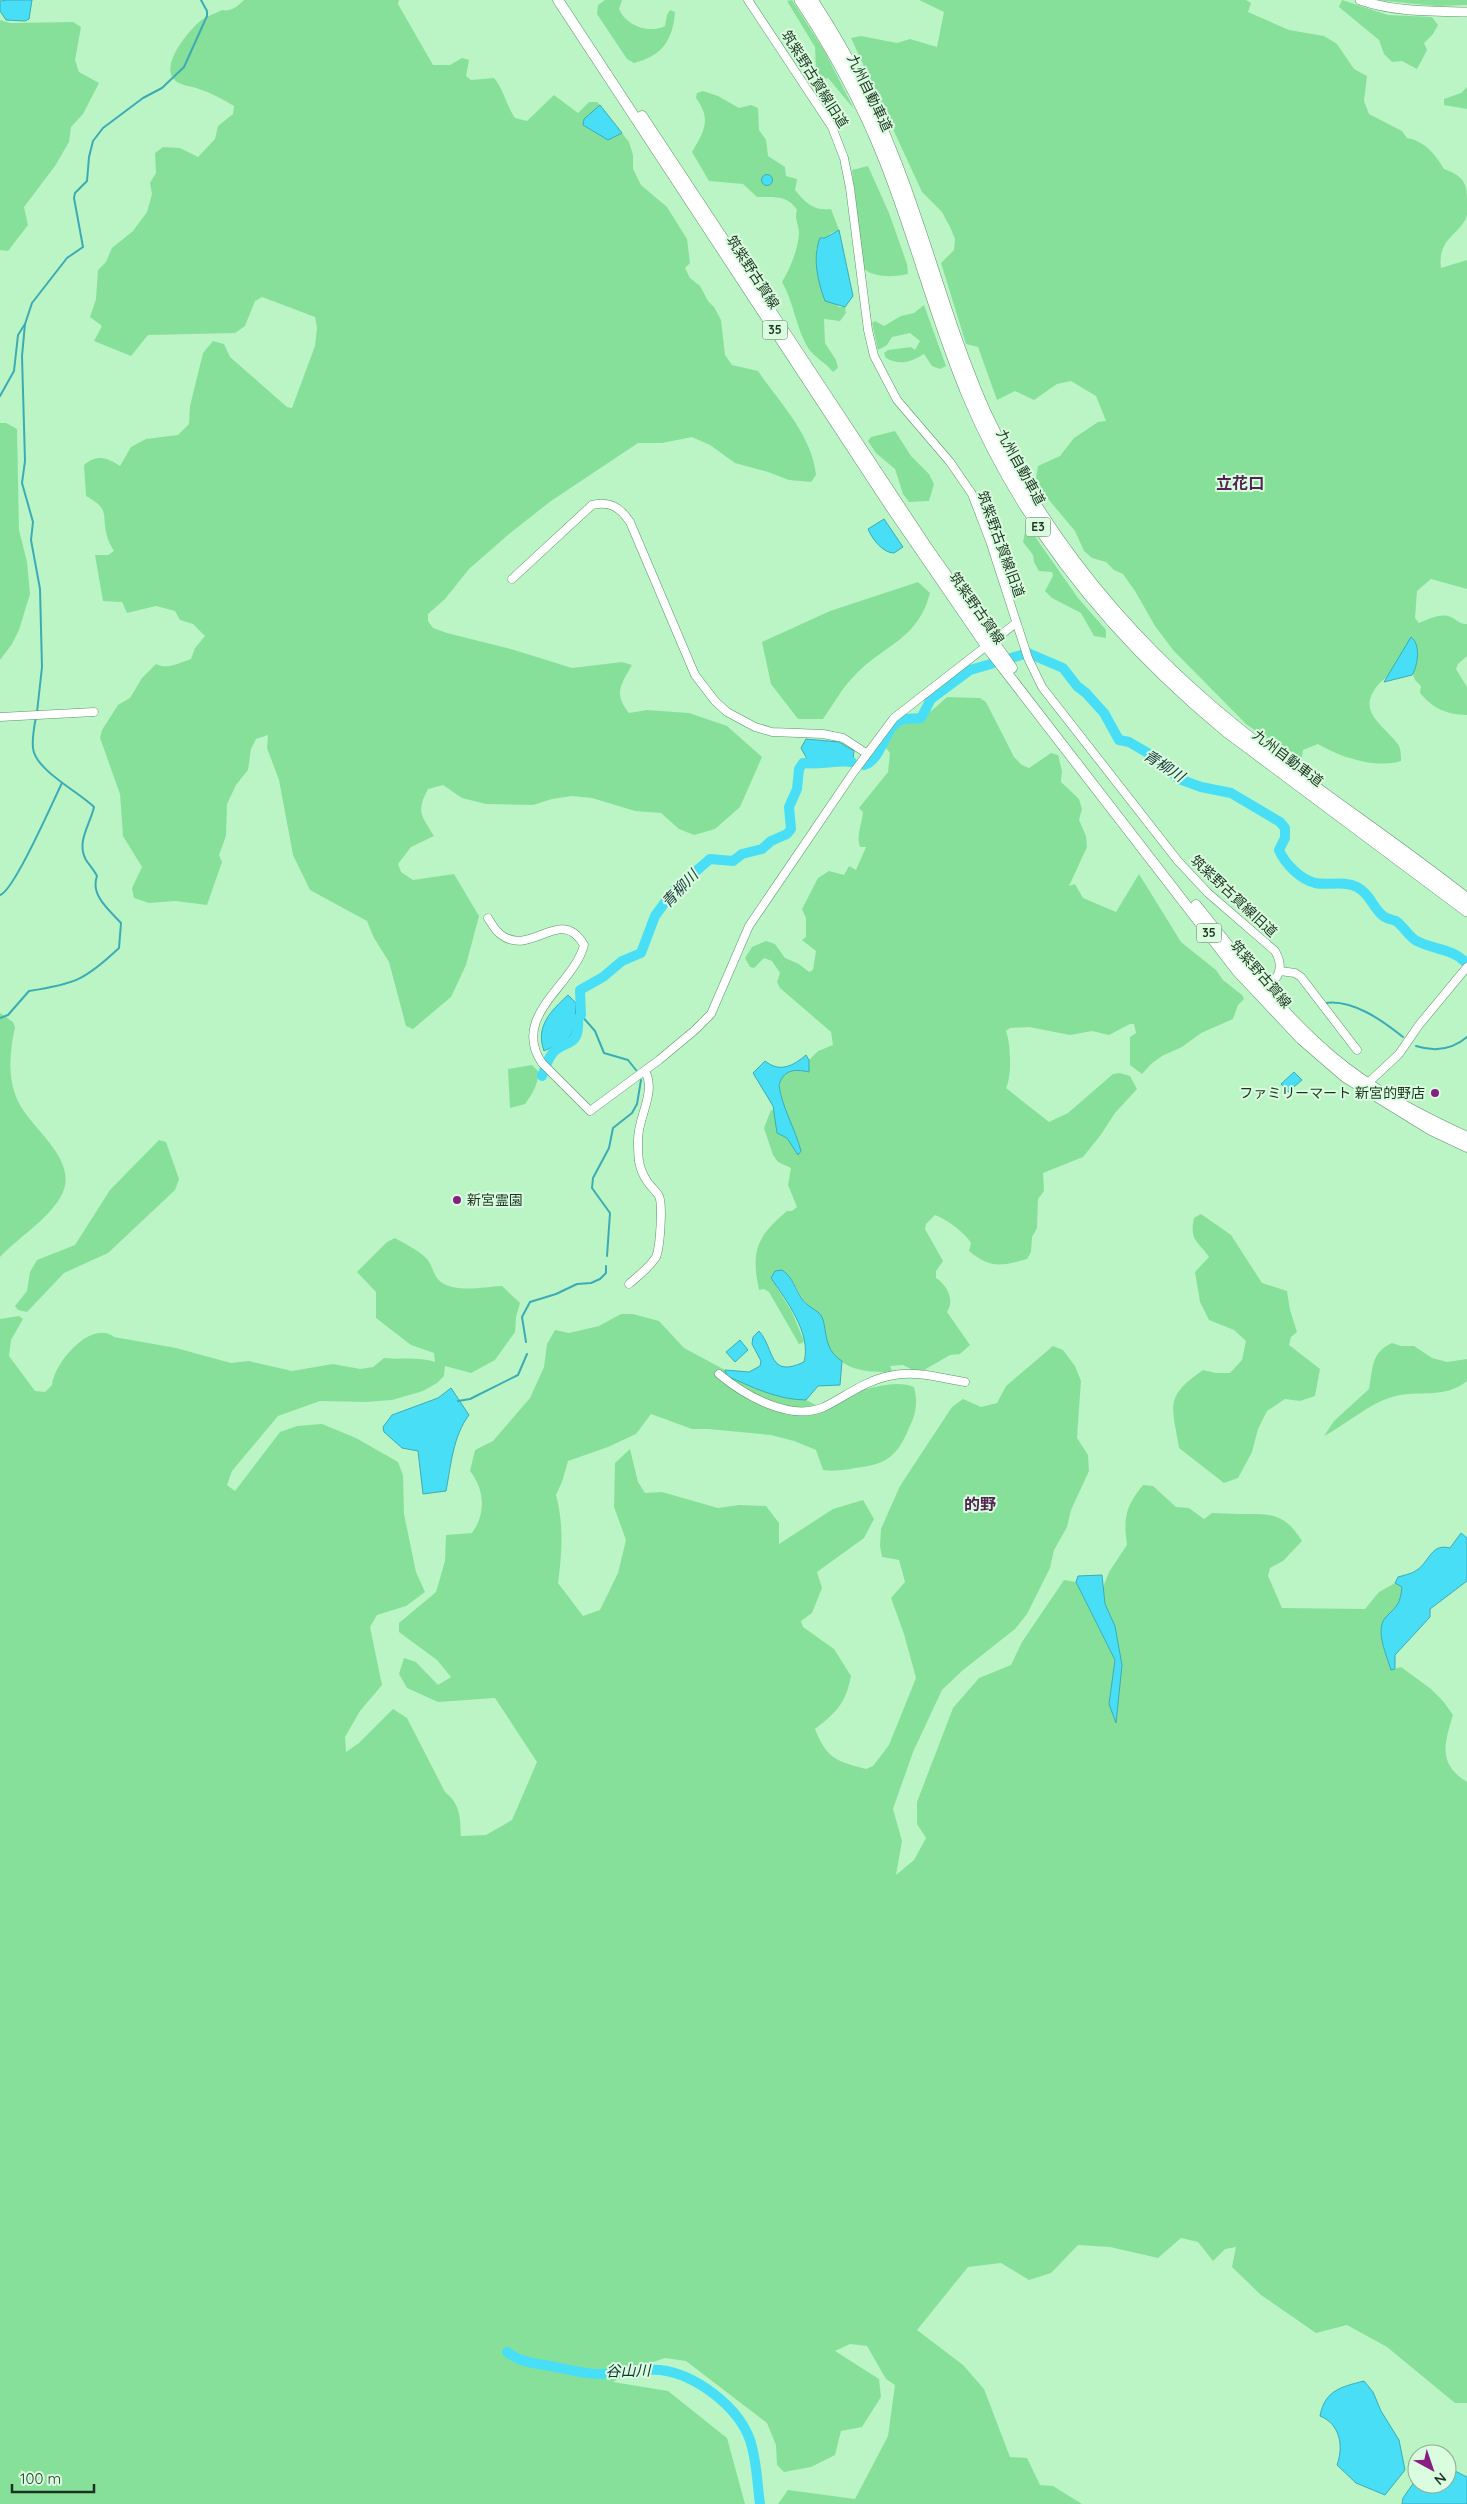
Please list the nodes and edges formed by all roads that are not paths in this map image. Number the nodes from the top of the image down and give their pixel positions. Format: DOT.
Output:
graph roads {
  1 [pos="558,0"];
  2 [pos="566,0"];
  3 [pos="748,0"];
  4 [pos="800,0"];
  5 [pos="812,0"];
  6 [pos="1360,0"];
  7 [pos="1467,12"];
  8 [pos="512,579"];
  9 [pos="1016,623"];
  10 [pos="989,644"];
  11 [pos="94,712"];
  12 [pos="0,717"];
  13 [pos="866,753"];
  14 [pos="1467,899"];
  15 [pos="1467,911"];
  16 [pos="488,918"];
  17 [pos="1465,969"];
  18 [pos="1280,971"];
  19 [pos="1262,992"];
  20 [pos="1357,1050"];
  21 [pos="645,1070"];
  22 [pos="1368,1083"];
  23 [pos="1467,1137"];
  24 [pos="1467,1147"];
  25 [pos="629,1284"];
  26 [pos="719,1374"];
  27 [pos="965,1382"];
  1 -- 10 [label="main road, 筑紫野古賀線 / 35"];
  2 -- 10 [label="main road, 筑紫野古賀線 / 35"];
  3 -- 9 [label="street, 筑紫野古賀線旧道"];
  4 -- 15 [label="highway, 九州自動車道 / E3"];
  5 -- 14 [label="highway, 九州自動車道 / E3"];
  6 -- 7 [label="main road"];
  8 -- 13 [label="street"];
  9 -- 10 [label="street"];
  9 -- 18 [label="street, 筑紫野古賀線旧道"];
  10 -- 13 [label="street"];
  10 -- 19 [label="main road, 筑紫野古賀線 / 35"];
  11 -- 12 [label="street"];
  13 -- 21 [label="street"];
  16 -- 21 [label="street"];
  17 -- 22 [label="street"];
  18 -- 19 [label="street"];
  18 -- 20 [label="street"];
  19 -- 22 [label="main road, 筑紫野古賀線 / 35"];
  19 -- 24 [label="main road, 筑紫野古賀線 / 35"];
  21 -- 25 [label="street"];
  22 -- 23 [label="main road, 筑紫野古賀線 / 35"];
  26 -- 27 [label="street"];
}
